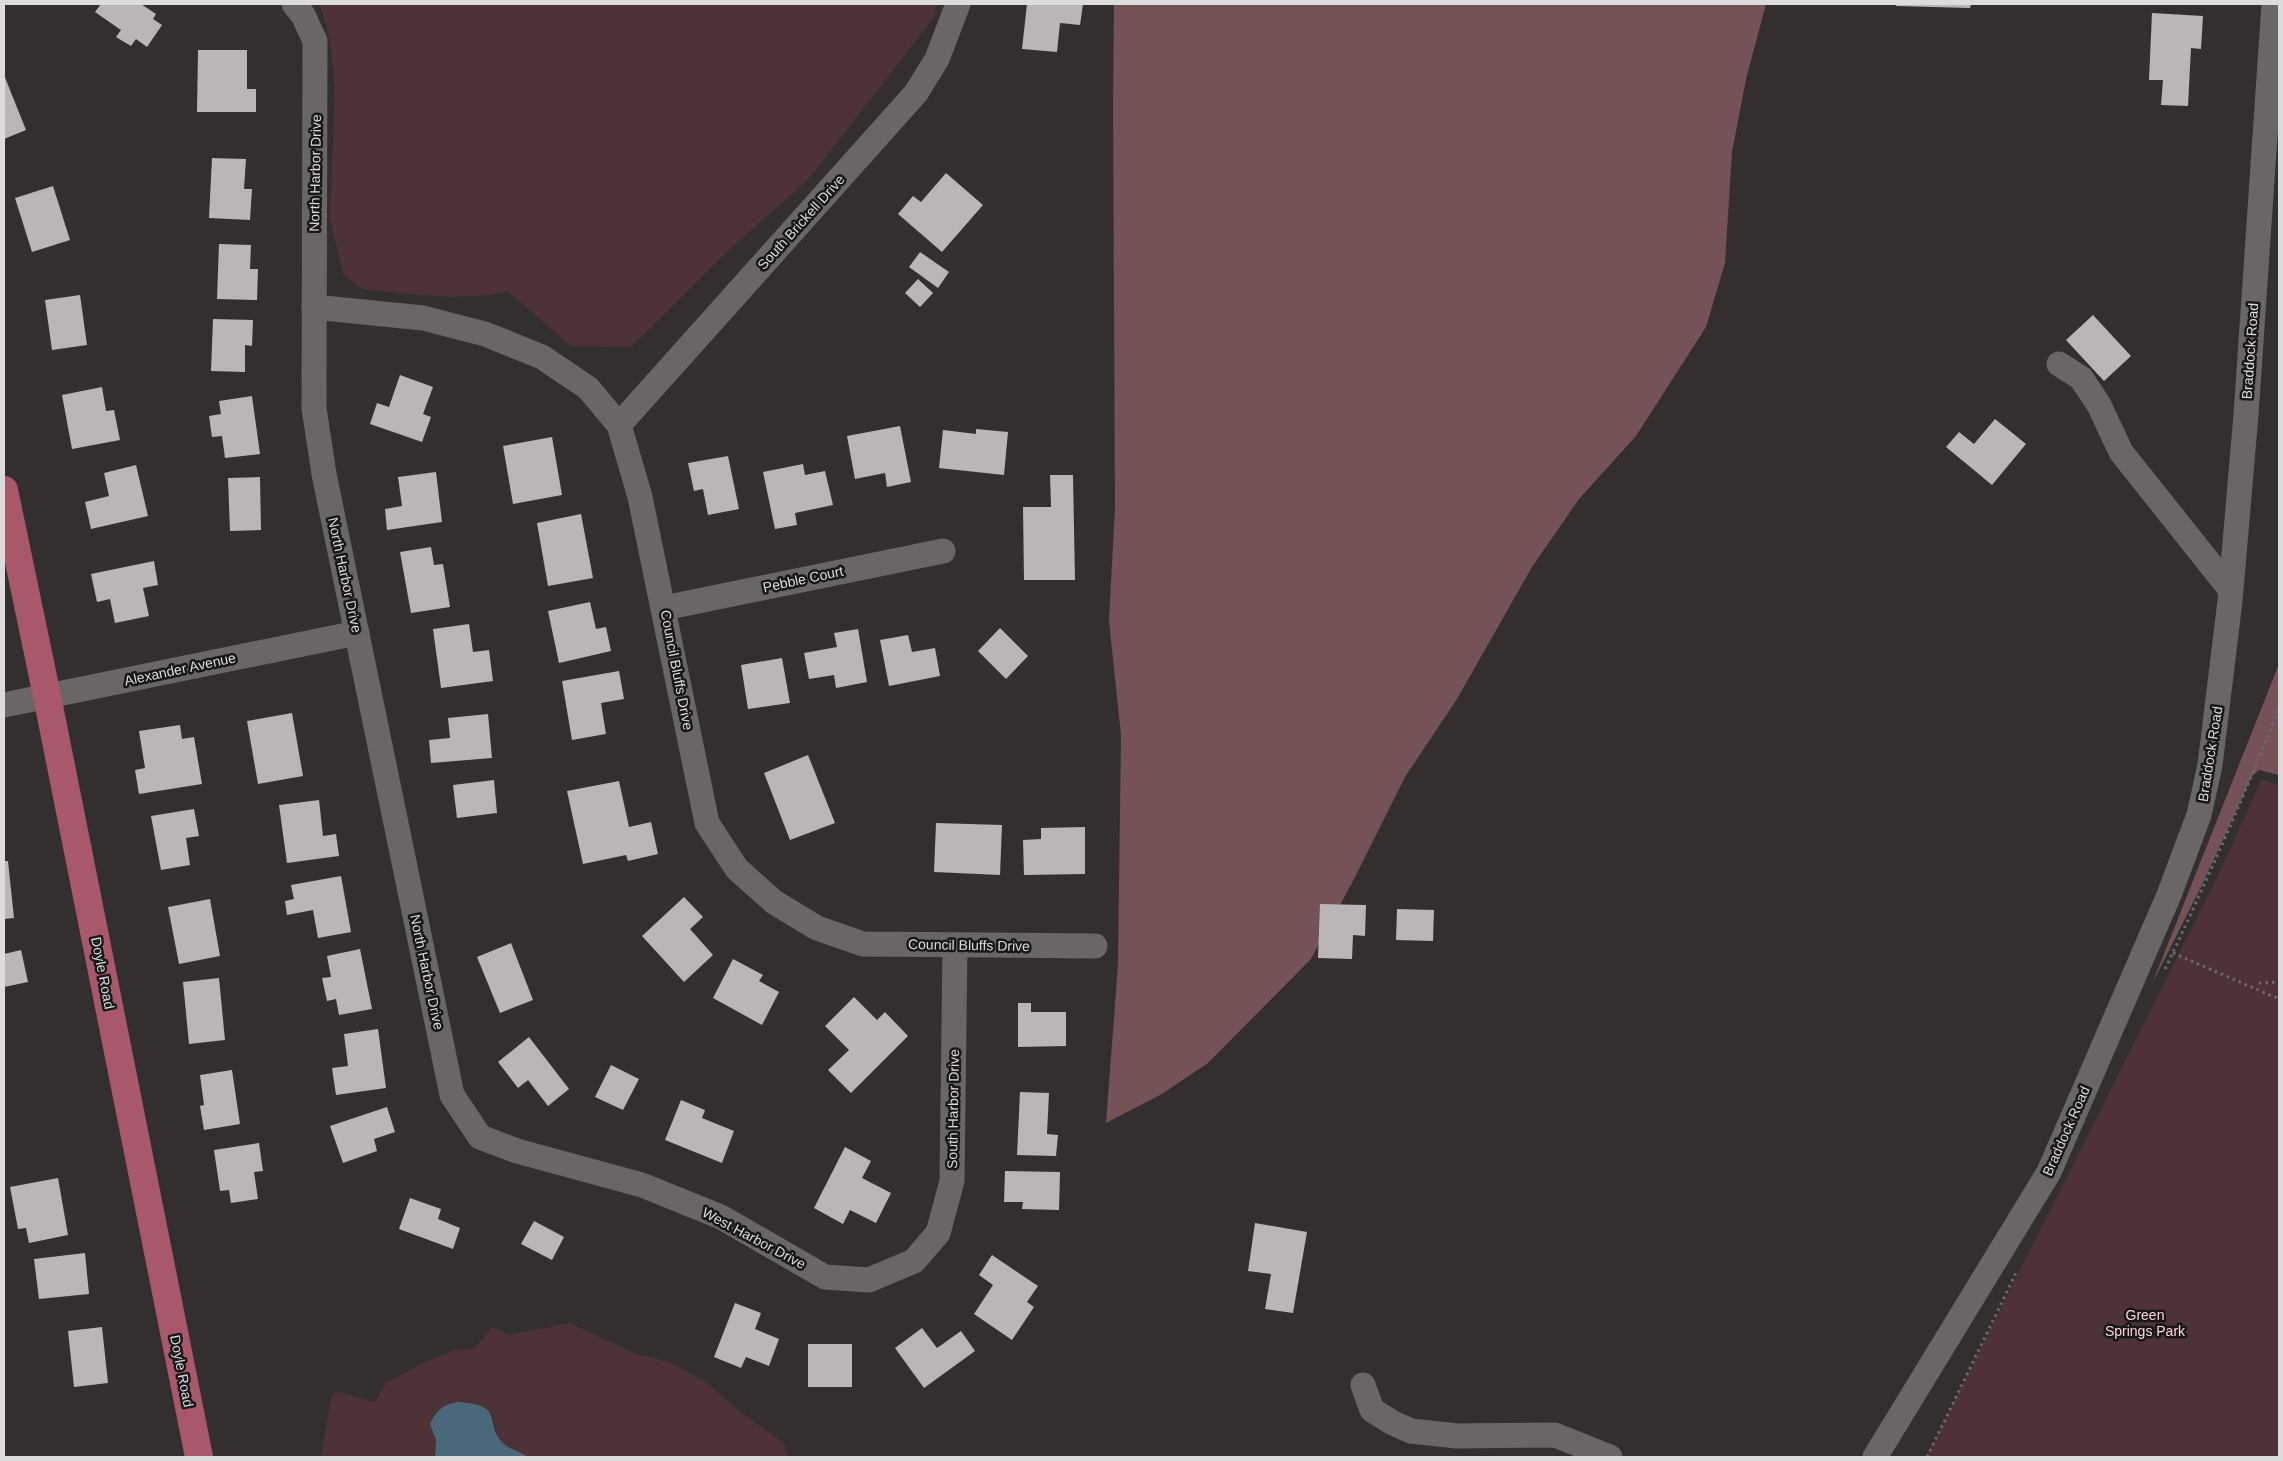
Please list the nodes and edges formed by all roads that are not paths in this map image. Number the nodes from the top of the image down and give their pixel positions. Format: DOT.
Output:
graph roads {
  1 [pos="294,4"];
  2 [pos="958,4"];
  3 [pos="2274,4"];
  4 [pos="314,307"];
  5 [pos="2059,364"];
  6 [pos="619,425"];
  7 [pos="4,490"];
  8 [pos="943,551"];
  9 [pos="2230,589"];
  10 [pos="664,608"];
  11 [pos="357,632"];
  12 [pos="47,696"];
  13 [pos="4,705"];
  14 [pos="956,946"];
  15 [pos="1095,946"];
  16 [pos="480,1137"];
  17 [pos="914,1261"];
  18 [pos="1363,1385"];
  19 [pos="199,1457"];
  20 [pos="1610,1457"];
  21 [pos="1875,1457"];
  1 -- 4 [label="street, North Harbor Drive"];
  2 -- 6 [label="street, South Brickell Drive"];
  3 -- 9 [label="street, Braddock Road"];
  4 -- 6 [label="street, Council Bluffs Drive"];
  4 -- 11 [label="street, North Harbor Drive"];
  5 -- 9 [label="street"];
  6 -- 10 [label="street, Council Bluffs Drive"];
  7 -- 12 [label="main road, Doyle Road"];
  8 -- 10 [label="street, Pebble Court"];
  9 -- 21 [label="street, Braddock Road"];
  10 -- 14 [label="street, Council Bluffs Drive"];
  11 -- 12 [label="street, Alexander Avenue"];
  11 -- 16 [label="street, North Harbor Drive"];
  12 -- 13 [label="street, Alexander Avenue"];
  12 -- 19 [label="main road, Doyle Road"];
  14 -- 15 [label="street, Council Bluffs Drive"];
  14 -- 17 [label="street, South Harbor Drive"];
  16 -- 17 [label="street, West Harbor Drive"];
  18 -- 20 [label="street"];
}
